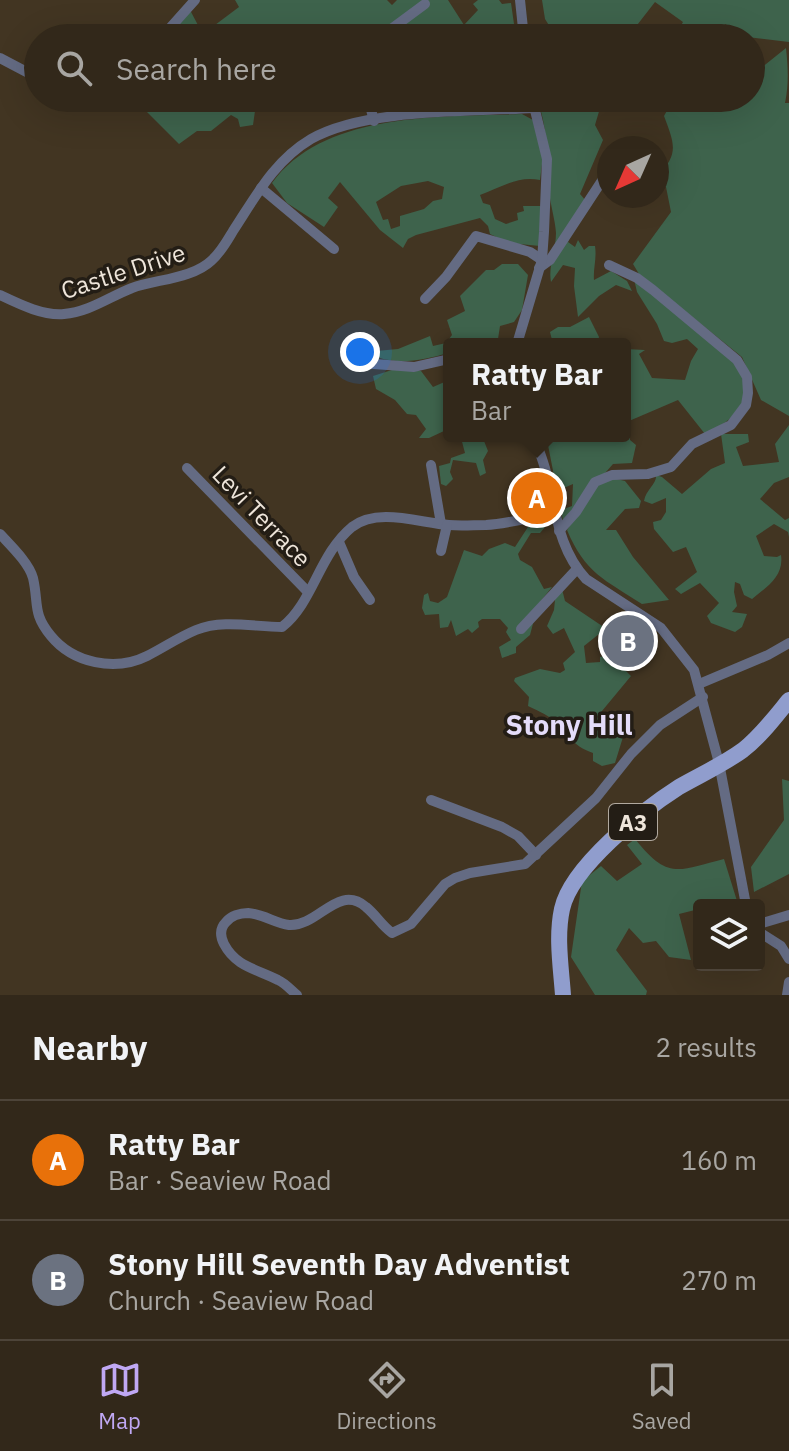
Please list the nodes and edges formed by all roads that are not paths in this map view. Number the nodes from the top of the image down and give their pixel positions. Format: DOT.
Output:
graph roads {
  1 [pos="195,0"];
  2 [pos="520,0"];
  3 [pos="425,4"];
  4 [pos="174,24"];
  5 [pos="398,24"];
  6 [pos="523,24"];
  7 [pos="0,58"];
  8 [pos="24,71"];
  9 [pos="372,112"];
  10 [pos="445,112"];
  11 [pos="534,112"];
  12 [pos="374,121"];
  13 [pos="261,188"];
  14 [pos="597,188"];
  15 [pos="334,249"];
  16 [pos="541,264"];
  17 [pos="609,265"];
  18 [pos="0,295"];
  19 [pos="425,299"];
  20 [pos="519,338"];
  21 [pos="443,360"];
  22 [pos="361,363"];
  23 [pos="536,442"];
  24 [pos="431,465"];
  25 [pos="187,468"];
  26 [pos="553,513"];
  27 [pos="444,524"];
  28 [pos="559,531"];
  29 [pos="0,534"];
  30 [pos="339,542"];
  31 [pos="441,551"];
  32 [pos="577,569"];
  33 [pos="307,591"];
  34 [pos="370,600"];
  35 [pos="521,629"];
  36 [pos="789,643"];
  37 [pos="699,684"];
  38 [pos="703,697"];
  39 [pos="789,700"];
  40 [pos="719,763"];
  41 [pos="431,800"];
  42 [pos="536,855"];
  43 [pos="745,899"];
  44 [pos="789,915"];
  45 [pos="765,922"];
  46 [pos="765,935"];
  47 [pos="785,946"];
  48 [pos="789,959"];
  49 [pos="789,982"];
  50 [pos="297,995"];
  51 [pos="563,995"];
  52 [pos="787,995"];
  1 -- 4 [label="street"];
  2 -- 6 [label="street"];
  3 -- 5 [label="street"];
  7 -- 8 [label="street"];
  9 -- 12 [label="street"];
  10 -- 12 [label="street, Castle Drive"];
  11 -- 16 [label="street"];
  12 -- 13 [label="street, Castle Drive"];
  13 -- 15 [label="street"];
  13 -- 18 [label="street, Castle Drive"];
  14 -- 16 [label="street"];
  16 -- 19 [label="street"];
  16 -- 20 [label="street"];
  17 -- 28 [label="street"];
  21 -- 22 [label="street"];
  23 -- 26 [label="street"];
  24 -- 27 [label="street"];
  25 -- 33 [label="street, Levi Terrace"];
  26 -- 27 [label="street"];
  26 -- 28 [label="street"];
  27 -- 30 [label="street"];
  27 -- 31 [label="street"];
  28 -- 32 [label="street"];
  29 -- 33 [label="street"];
  30 -- 33 [label="street"];
  30 -- 34 [label="street"];
  32 -- 35 [label="street"];
  32 -- 37 [label="street"];
  36 -- 37 [label="street"];
  37 -- 38 [label="street"];
  38 -- 40 [label="street"];
  38 -- 42 [label="street"];
  39 -- 40 [label="main road, A3"];
  40 -- 43 [label="street"];
  40 -- 51 [label="main road, A3"];
  41 -- 42 [label="street"];
  42 -- 50 [label="street"];
  44 -- 45 [label="street"];
  46 -- 47 [label="street"];
  47 -- 48 [label="street"];
  49 -- 52 [label="street"];
}
